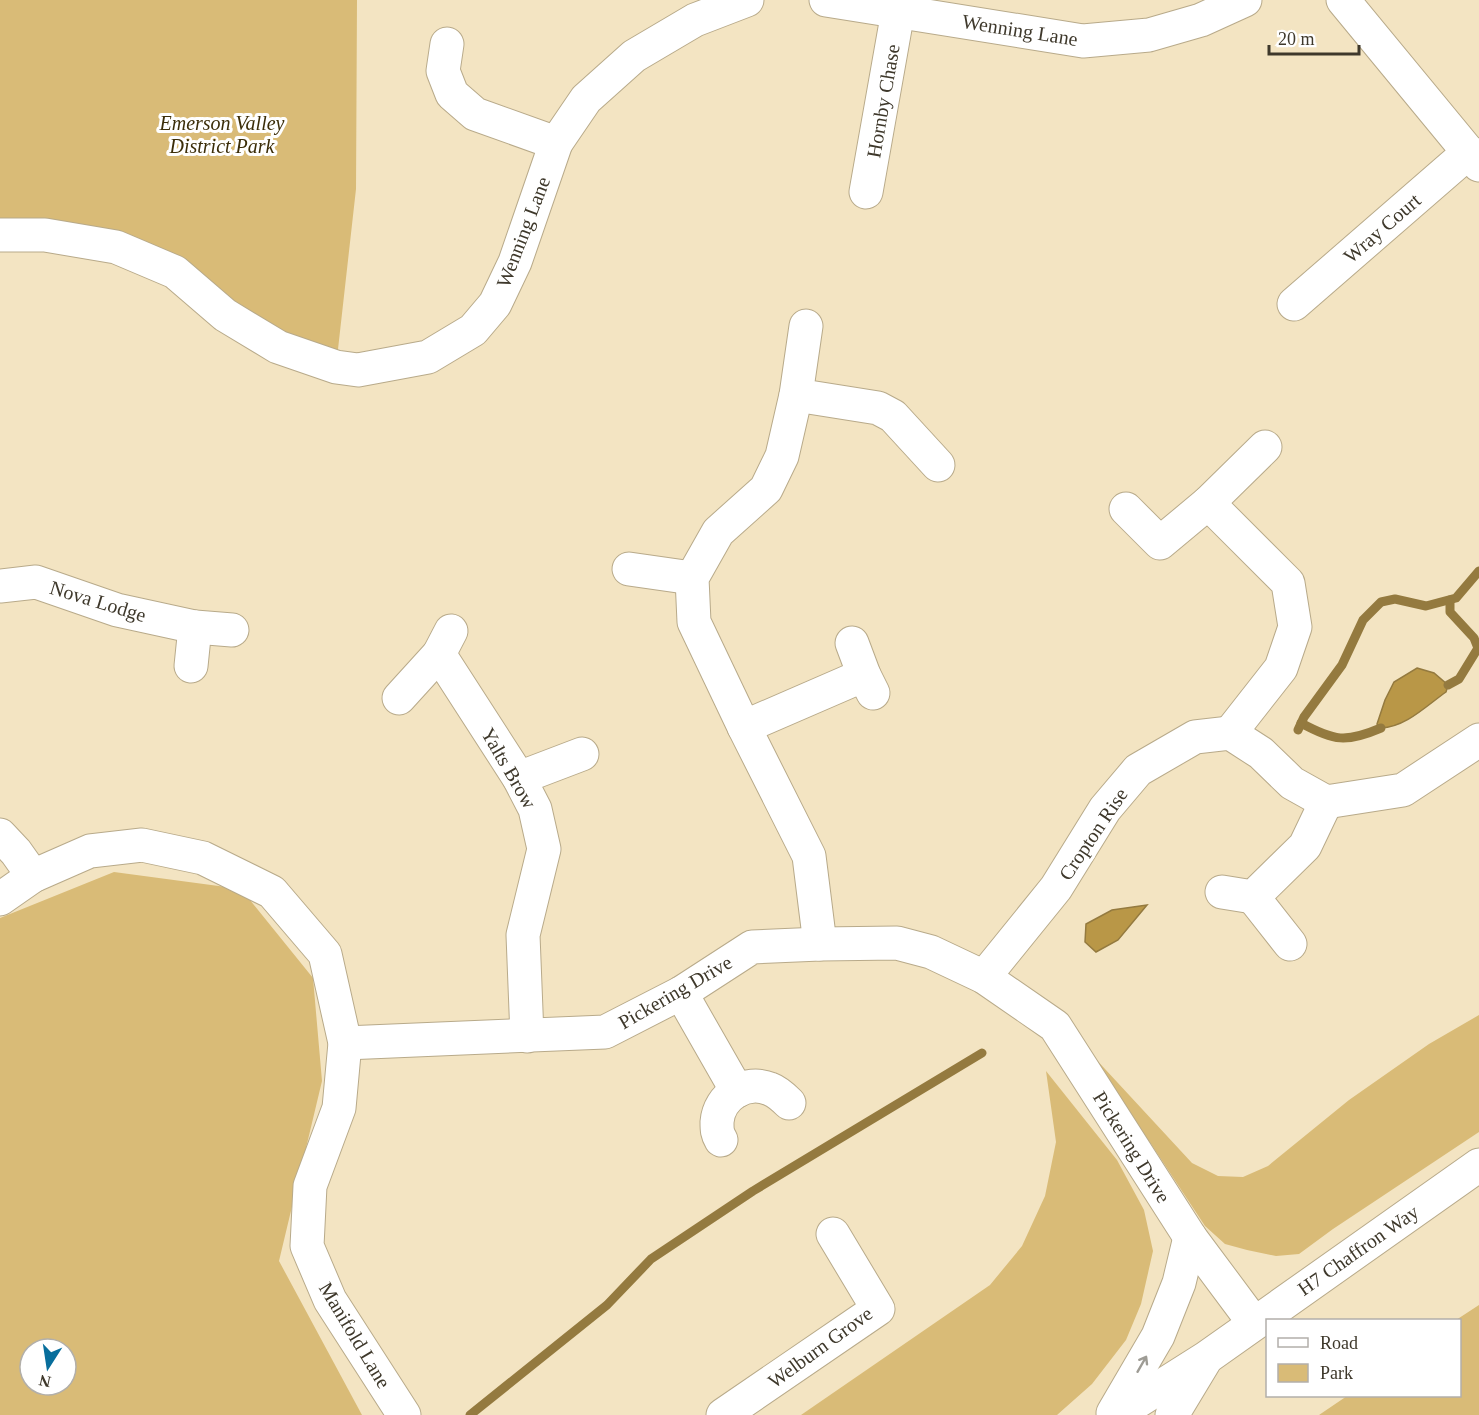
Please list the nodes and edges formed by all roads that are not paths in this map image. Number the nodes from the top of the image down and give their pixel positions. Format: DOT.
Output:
graph roads {
  1 [pos="747,0"];
  2 [pos="826,0"];
  3 [pos="1245,0"];
  4 [pos="1343,0"];
  5 [pos="899,5"];
  6 [pos="688,10"];
  7 [pos="447,44"];
  8 [pos="556,143"];
  9 [pos="1474,158"];
  10 [pos="866,193"];
  11 [pos="0,235"];
  12 [pos="1294,304"];
  13 [pos="806,326"];
  14 [pos="796,395"];
  15 [pos="1265,447"];
  16 [pos="938,465"];
  17 [pos="1208,503"];
  18 [pos="1126,509"];
  19 [pos="629,569"];
  20 [pos="692,578"];
  21 [pos="0,586"];
  22 [pos="195,627"];
  23 [pos="231,630"];
  24 [pos="852,643"];
  25 [pos="191,666"];
  26 [pos="399,698"];
  27 [pos="744,727"];
  28 [pos="1230,733"];
  29 [pos="1479,740"];
  30 [pos="582,754"];
  31 [pos="519,778"];
  32 [pos="1326,802"];
  33 [pos="0,835"];
  34 [pos="33,876"];
  35 [pos="0,899"];
  36 [pos="820,944"];
  37 [pos="1290,944"];
  38 [pos="984,977"];
  39 [pos="681,993"];
  40 [pos="528,1036"];
  41 [pos="345,1043"];
  42 [pos="737,1091"];
  43 [pos="789,1103"];
  44 [pos="721,1140"];
  45 [pos="1479,1165"];
  46 [pos="833,1234"];
  47 [pos="1190,1237"];
  48 [pos="1254,1323"];
  49 [pos="1206,1358"];
  50 [pos="404,1415"];
  51 [pos="723,1415"];
  52 [pos="1114,1415"];
  53 [pos="1172,1415"];
  1 -- 6 [label="street, Wenning Lane"];
  2 -- 5 [label="street, Wenning Lane"];
  3 -- 5 [label="street, Wenning Lane"];
  4 -- 9 [label="street, Wray Court"];
  5 -- 10 [label="street, Hornby Chase"];
  6 -- 8 [label="street, Wenning Lane"];
  7 -- 8 [label="street"];
  8 -- 11 [label="street, Wenning Lane"];
  9 -- 12 [label="street, Wray Court"];
  13 -- 14 [label="street"];
  14 -- 16 [label="street"];
  14 -- 20 [label="street"];
  15 -- 17 [label="street"];
  17 -- 18 [label="street"];
  17 -- 28 [label="street"];
  19 -- 20 [label="street"];
  20 -- 27 [label="street"];
  21 -- 22 [label="street, Nova Lodge"];
  22 -- 23 [label="street, Nova Lodge"];
  22 -- 25 [label="street"];
  24 -- 27 [label="street"];
  26 -- 31 [label="street, Yalts Brow"];
  27 -- 36 [label="street"];
  28 -- 32 [label="street"];
  28 -- 38 [label="street, Cropton Rise"];
  29 -- 32 [label="street"];
  30 -- 31 [label="street"];
  31 -- 40 [label="street, Yalts Brow"];
  32 -- 37 [label="street"];
  33 -- 34 [label="street"];
  34 -- 35 [label="street"];
  34 -- 41 [label="street"];
  36 -- 38 [label="street, Pickering Drive"];
  36 -- 39 [label="street, Pickering Drive"];
  38 -- 47 [label="street, Pickering Drive"];
  39 -- 40 [label="street, Pickering Drive"];
  39 -- 42 [label="street"];
  40 -- 41 [label="street, Pickering Drive"];
  41 -- 50 [label="street, Manifold Lane"];
  42 -- 43 [label="street"];
  42 -- 44 [label="street"];
  45 -- 48 [label="street, H7 Chaffron Way"];
  46 -- 51 [label="street, Welburn Grove"];
  47 -- 48 [label="street, Pickering Drive"];
  52 -- 47 [label="street, one-way"];
  48 -- 49 [label="street, H7 Chaffron Way"];
  49 -- 52 [label="street, H7 Chaffron Way"];
  49 -- 53 [label="street"];
}
